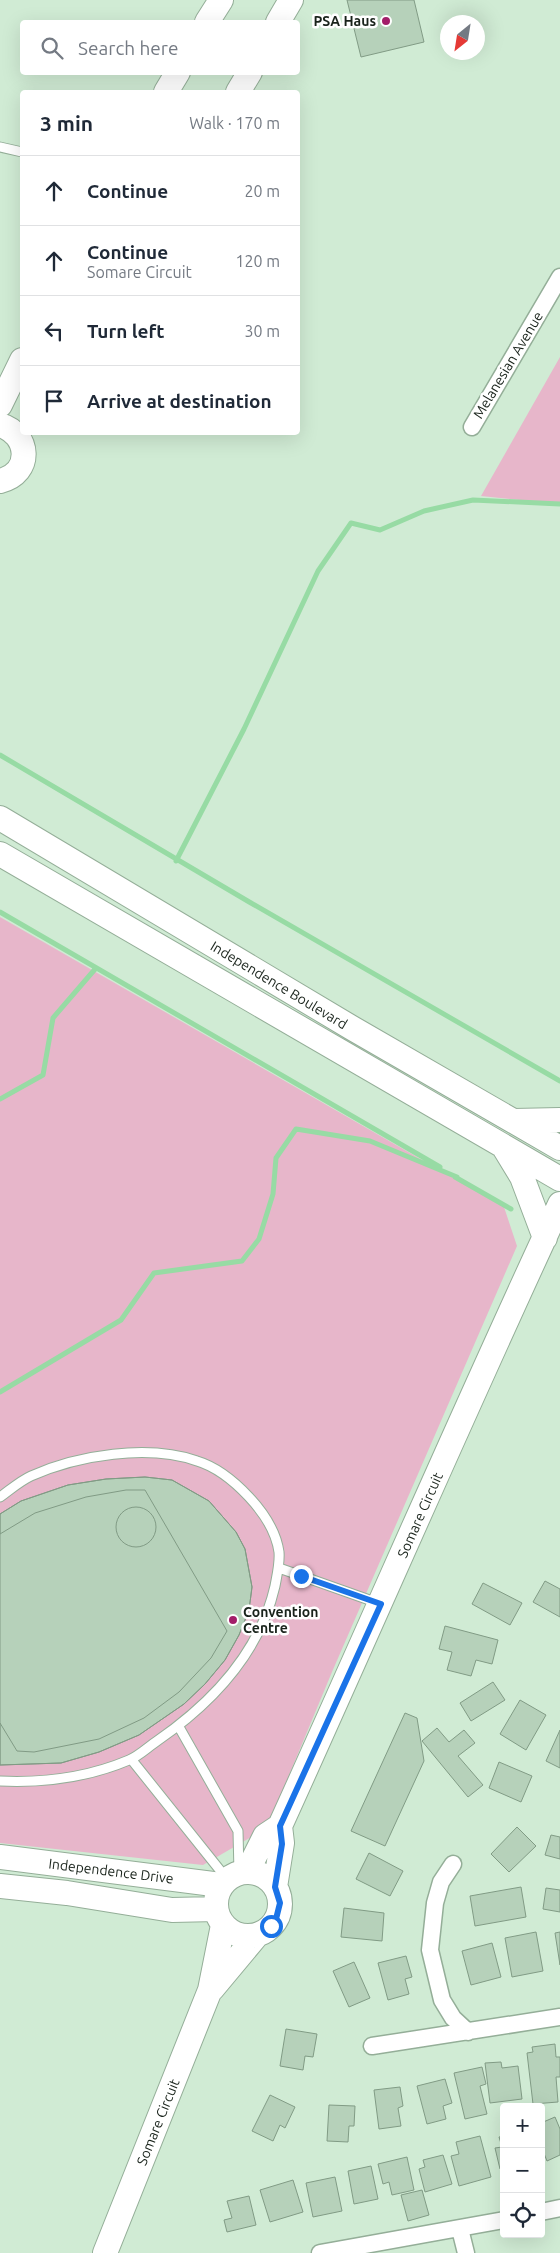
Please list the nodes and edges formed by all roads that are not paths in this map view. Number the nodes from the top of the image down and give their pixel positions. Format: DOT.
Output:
graph roads {
  1 [pos="221,0"];
  2 [pos="291,0"];
  3 [pos="209,20"];
  4 [pos="279,20"];
  5 [pos="176,75"];
  6 [pos="248,75"];
  7 [pos="167,90"];
  8 [pos="239,90"];
  9 [pos="0,147"];
  10 [pos="20,152"];
  11 [pos="560,278"];
  12 [pos="20,364"];
  13 [pos="0,404"];
  14 [pos="0,424"];
  15 [pos="472,427"];
  16 [pos="20,435"];
  17 [pos="24,437"];
  18 [pos="2,484"];
  19 [pos="0,818"];
  20 [pos="0,854"];
  21 [pos="560,1120"];
  22 [pos="514,1121"];
  23 [pos="503,1145"];
  24 [pos="560,1148"];
  25 [pos="560,1179"];
  26 [pos="560,1204"];
  27 [pos="552,1233"];
  28 [pos="0,1497"];
  29 [pos="279,1568"];
  30 [pos="381,1604"];
  31 [pos="179,1727"];
  32 [pos="131,1759"];
  33 [pos="0,1781"];
  34 [pos="280,1826"];
  35 [pos="0,1857"];
  36 [pos="453,1864"];
  37 [pos="233,1877"];
  38 [pos="0,1886"];
  39 [pos="275,1887"];
  40 [pos="220,1917"];
  41 [pos="257,1935"];
  42 [pos="210,1990"];
  43 [pos="560,2017"];
  44 [pos="468,2032"];
  45 [pos="372,2046"];
  46 [pos="560,2208"];
  47 [pos="545,2211"];
  48 [pos="119,2221"];
  49 [pos="500,2221"];
  50 [pos="460,2229"];
  51 [pos="105,2253"];
  52 [pos="118,2253"];
  53 [pos="320,2253"];
  54 [pos="466,2253"];
  1 -- 3 [label="street"];
  2 -- 4 [label="street"];
  5 -- 7 [label="street"];
  6 -- 8 [label="street"];
  9 -- 10 [label="lane"];
  11 -- 15 [label="street, Melanesian Avenue"];
  12 -- 13 [label="street"];
  14 -- 16 [label="street"];
  17 -- 18 [label="street"];
  19 -- 22 [label="street, Independence Boulevard"];
  20 -- 23 [label="street, Independence Boulevard"];
  21 -- 22 [label="street"];
  22 -- 24 [label="street, Independence Boulevard"];
  23 -- 25 [label="street, Independence Boulevard"];
  23 -- 27 [label="street"];
  26 -- 27 [label="street, Somare Circuit"];
  27 -- 30 [label="street, Somare Circuit"];
  28 -- 29 [label="lane"];
  29 -- 30 [label="lane"];
  29 -- 31 [label="lane"];
  30 -- 34 [label="street, Somare Circuit"];
  31 -- 32 [label="lane"];
  31 -- 37 [label="lane"];
  32 -- 33 [label="lane"];
  32 -- 37 [label="lane"];
  34 -- 37 [label="street, Somare Circuit"];
  34 -- 39 [label="street, Somare Circuit"];
  35 -- 37 [label="street, Independence Drive"];
  36 -- 44 [label="street"];
  37 -- 39 [label="street"];
  37 -- 40 [label="street"];
  38 -- 40 [label="street, Independence Drive"];
  39 -- 41 [label="street"];
  40 -- 41 [label="street"];
  40 -- 42 [label="street, Somare Circuit"];
  41 -- 42 [label="street, Somare Circuit"];
  42 -- 48 [label="street, Somare Circuit"];
  43 -- 44 [label="street"];
  44 -- 45 [label="street"];
  46 -- 47 [label="street"];
  48 -- 51 [label="street, Somare Circuit"];
  48 -- 52 [label="street"];
  49 -- 50 [label="street"];
  50 -- 53 [label="street"];
  50 -- 54 [label="street"];
}
